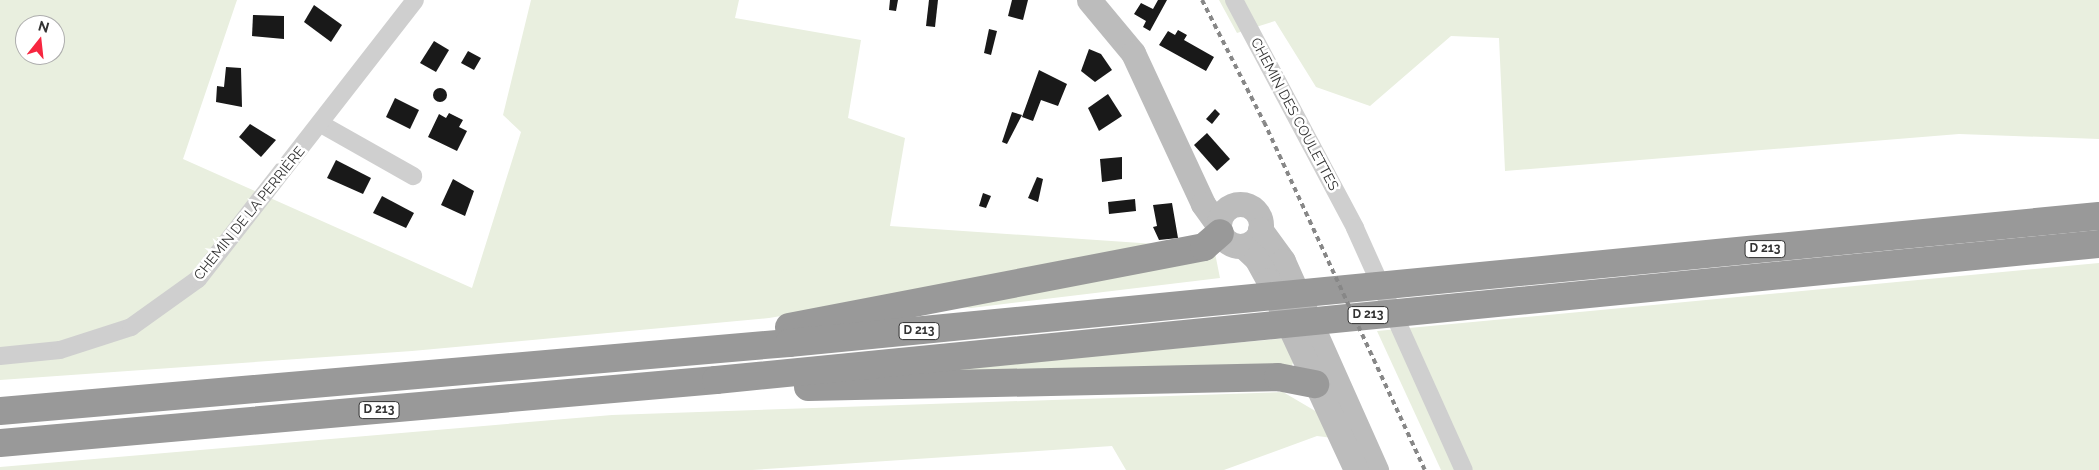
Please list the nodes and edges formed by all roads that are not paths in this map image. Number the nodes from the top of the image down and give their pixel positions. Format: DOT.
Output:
graph roads {
  1 [pos="415,0"];
  2 [pos="1089,0"];
  3 [pos="1234,0"];
  4 [pos="321,124"];
  5 [pos="1182,157"];
  6 [pos="413,176"];
  7 [pos="1233,205"];
  8 [pos="2099,216"];
  9 [pos="1260,229"];
  10 [pos="1227,234"];
  11 [pos="2099,244"];
  12 [pos="0,356"];
  13 [pos="601,360"];
  14 [pos="716,380"];
  15 [pos="1315,384"];
  16 [pos="0,411"];
  17 [pos="0,443"];
  18 [pos="1356,470"];
  19 [pos="1376,470"];
  20 [pos="1464,470"];
  1 -- 4 [label="street, CHEMIN DE LA PERRIÈRE"];
  2 -- 5 [label="main road"];
  3 -- 20 [label="street, CHEMIN DES COULETTES"];
  4 -- 6 [label="street"];
  4 -- 12 [label="street, CHEMIN DE LA PERRIÈRE"];
  5 -- 7 [label="main road"];
  5 -- 10 [label="main road"];
  7 -- 9 [label="main road"];
  7 -- 10 [label="main road"];
  8 -- 13 [label="highway, D 213"];
  9 -- 10 [label="main road"];
  9 -- 19 [label="main road"];
  10 -- 13 [label="highway"];
  10 -- 15 [label="main road"];
  11 -- 14 [label="highway, D 213"];
  13 -- 16 [label="highway, D 213"];
  14 -- 15 [label="highway"];
  14 -- 17 [label="highway, D 213"];
  15 -- 18 [label="main road"];
}
